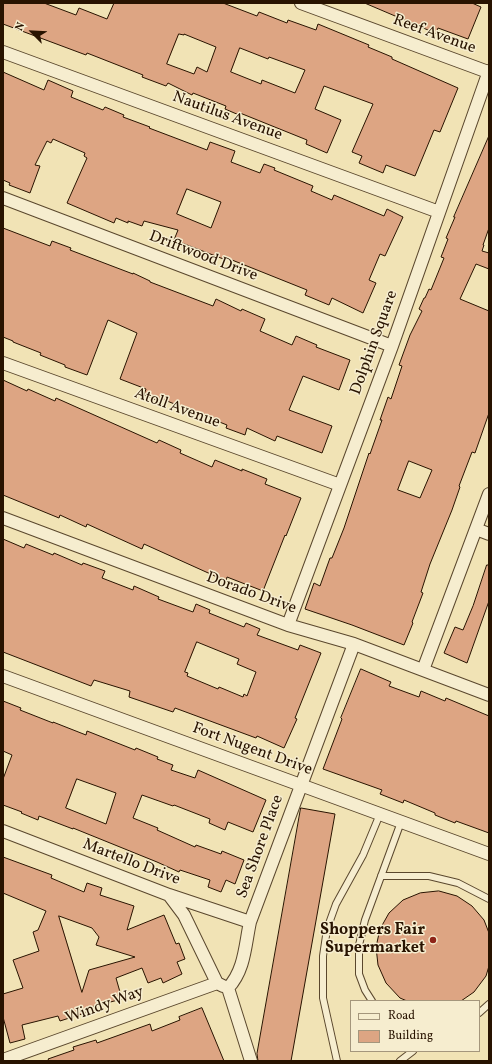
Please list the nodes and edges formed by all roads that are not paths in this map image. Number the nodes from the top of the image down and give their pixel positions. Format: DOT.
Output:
graph roads {
  1 [pos="301,3"];
  2 [pos="3,52"];
  3 [pos="489,72"];
  4 [pos="3,198"];
  5 [pos="439,212"];
  6 [pos="392,346"];
  7 [pos="3,363"];
  8 [pos="340,485"];
  9 [pos="489,494"];
  10 [pos="3,518"];
  11 [pos="476,529"];
  12 [pos="489,534"];
  13 [pos="288,625"];
  14 [pos="354,644"];
  15 [pos="423,670"];
  16 [pos="3,676"];
  17 [pos="489,695"];
  18 [pos="301,785"];
  19 [pos="380,814"];
  20 [pos="401,822"];
  21 [pos="3,831"];
  22 [pos="489,854"];
  23 [pos="381,876"];
  24 [pos="169,895"];
  25 [pos="489,899"];
  26 [pos="250,922"];
  27 [pos="223,985"];
  28 [pos="371,1000"];
  29 [pos="489,1004"];
  30 [pos="480,1012"];
  31 [pos="412,1052"];
  32 [pos="3,1060"];
  33 [pos="251,1061"];
  34 [pos="337,1061"];
  35 [pos="400,1061"];
  1 -- 3 [label="street, Reef Avenue"];
  2 -- 5 [label="street, Nautilus Avenue"];
  3 -- 5 [label="street, Dolphin Square"];
  4 -- 6 [label="street, Driftwood Drive"];
  5 -- 6 [label="street, Dolphin Square"];
  6 -- 8 [label="street, Dolphin Square"];
  7 -- 8 [label="street, Atoll Avenue"];
  8 -- 13 [label="street, Dolphin Square"];
  9 -- 11 [label="street"];
  10 -- 13 [label="street, Dorado Drive"];
  11 -- 12 [label="street"];
  11 -- 15 [label="street"];
  13 -- 14 [label="street, Dorado Drive"];
  14 -- 15 [label="street, Dorado Drive"];
  14 -- 18 [label="street, Sea Shore Place"];
  15 -- 17 [label="street, Dorado Drive"];
  16 -- 18 [label="street, Fort Nugent Drive"];
  18 -- 19 [label="street, Fort Nugent Drive"];
  18 -- 26 [label="street, Sea Shore Place"];
  19 -- 20 [label="street, Fort Nugent Drive"];
  19 -- 34 [label="lane"];
  20 -- 22 [label="street, Fort Nugent Drive"];
  20 -- 23 [label="lane"];
  21 -- 24 [label="street, Martello Drive"];
  23 -- 25 [label="lane"];
  23 -- 28 [label="lane"];
  24 -- 26 [label="street, Martello Drive"];
  24 -- 27 [label="street"];
  26 -- 27 [label="street, Sea Shore Place"];
  27 -- 32 [label="street, Windy Way"];
  27 -- 33 [label="street"];
  29 -- 30 [label="lane"];
  31 -- 35 [label="lane"];
}
